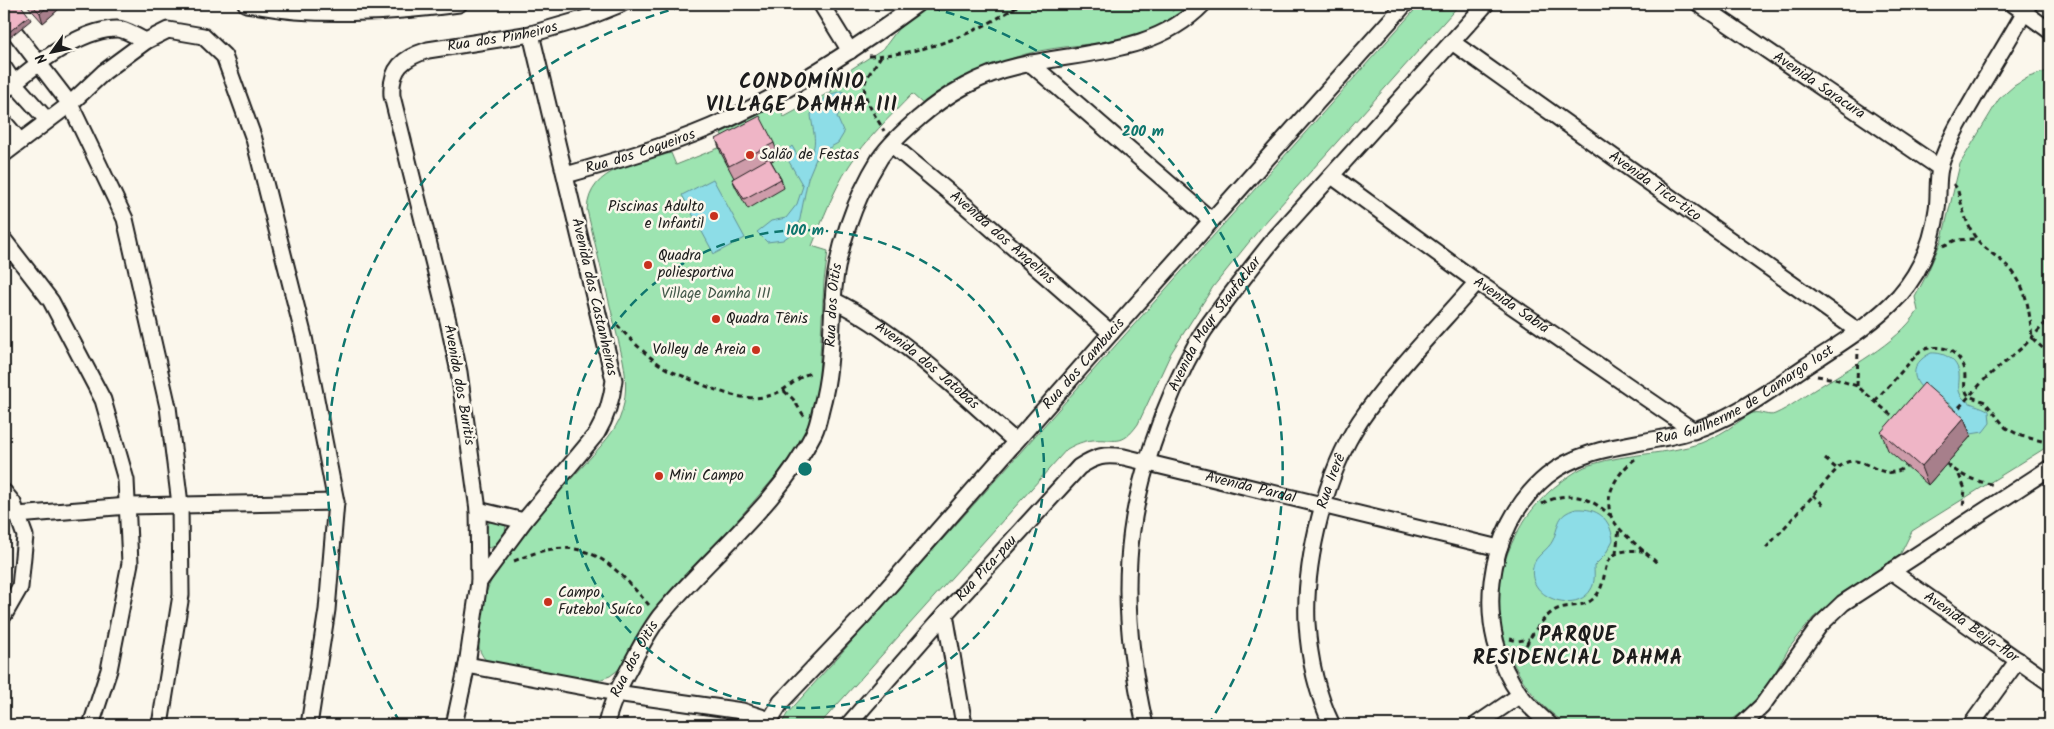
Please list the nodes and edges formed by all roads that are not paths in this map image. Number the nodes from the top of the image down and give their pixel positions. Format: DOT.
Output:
graph roads {
  1 [pos="246,4"];
  2 [pos="459,4"];
  3 [pos="621,4"];
  4 [pos="821,4"];
  5 [pos="917,4"];
  6 [pos="1203,4"];
  7 [pos="1405,4"];
  8 [pos="1486,4"];
  9 [pos="1699,4"];
  10 [pos="2022,6"];
  11 [pos="6,22"];
  12 [pos="2050,31"];
  13 [pos="531,34"];
  14 [pos="146,41"];
  15 [pos="1452,42"];
  16 [pos="850,51"];
  17 [pos="411,55"];
  18 [pos="38,63"];
  19 [pos="1030,63"];
  20 [pos="4,68"];
  21 [pos="9,87"];
  22 [pos="70,104"];
  23 [pos="47,120"];
  24 [pos="4,122"];
  25 [pos="20,141"];
  26 [pos="892,145"];
  27 [pos="4,154"];
  28 [pos="1940,168"];
  29 [pos="566,175"];
  30 [pos="1332,176"];
  31 [pos="1211,220"];
  32 [pos="4,240"];
  33 [pos="1477,282"];
  34 [pos="833,300"];
  35 [pos="1858,331"];
  36 [pos="1111,333"];
  37 [pos="1694,431"];
  38 [pos="1015,441"];
  39 [pos="1147,463"];
  40 [pos="2050,468"];
  41 [pos="4,492"];
  42 [pos="336,502"];
  43 [pos="180,504"];
  44 [pos="128,506"];
  45 [pos="1323,506"];
  46 [pos="478,510"];
  47 [pos="17,514"];
  48 [pos="524,521"];
  49 [pos="1499,548"];
  50 [pos="1892,571"];
  51 [pos="480,582"];
  52 [pos="4,614"];
  53 [pos="945,614"];
  54 [pos="2018,660"];
  55 [pos="466,665"];
  56 [pos="2050,683"];
  57 [pos="616,693"];
  58 [pos="1520,695"];
  59 [pos="768,723"];
  60 [pos="90,725"];
  61 [pos="160,725"];
  62 [pos="308,725"];
  63 [pos="454,725"];
  64 [pos="606,725"];
  65 [pos="848,725"];
  66 [pos="964,725"];
  67 [pos="1145,725"];
  68 [pos="1332,725"];
  69 [pos="1476,725"];
  70 [pos="1550,725"];
  71 [pos="1742,725"];
  72 [pos="1971,725"];
  1 -- 2 [label="street"];
  3 -- 13 [label="street, Rua dos Pinheiros"];
  4 -- 16 [label="street"];
  5 -- 16 [label="street, Rua dos Coqueiros"];
  6 -- 19 [label="street, Rua dos Oitis"];
  7 -- 31 [label="street, Rua dos Cambucis"];
  8 -- 15 [label="street, Avenida Mayr Staufackar"];
  9 -- 28 [label="street, Avenida Saracura"];
  10 -- 12 [label="street"];
  10 -- 28 [label="street, Rua Guilherme de Camargo Iost"];
  11 -- 18 [label="street"];
  13 -- 17 [label="street, Rua dos Pinheiros"];
  13 -- 29 [label="street, Avenida das Castanheiras"];
  14 -- 18 [label="street"];
  14 -- 22 [label="street"];
  14 -- 42 [label="street"];
  15 -- 30 [label="street, Avenida Mayr Staufackar"];
  15 -- 35 [label="street, Avenida Tico-tico"];
  16 -- 29 [label="street, Rua dos Coqueiros"];
  17 -- 46 [label="street, Avenida dos Buritis"];
  18 -- 21 [label="street"];
  18 -- 22 [label="street"];
  19 -- 26 [label="street, Rua dos Oitis"];
  19 -- 31 [label="street"];
  20 -- 21 [label="street"];
  21 -- 23 [label="street"];
  22 -- 23 [label="street"];
  22 -- 43 [label="street"];
  23 -- 25 [label="street"];
  24 -- 25 [label="street"];
  25 -- 27 [label="street"];
  26 -- 34 [label="street, Rua dos Oitis"];
  26 -- 36 [label="street, Avenida dos Angelins"];
  28 -- 35 [label="street, Rua Guilherme de Camargo Iost"];
  29 -- 48 [label="street, Avenida das Castanheiras"];
  30 -- 33 [label="street, Avenida Sabiá"];
  30 -- 39 [label="street, Avenida Mayr Staufackar"];
  31 -- 36 [label="street, Rua dos Cambucis"];
  32 -- 44 [label="street"];
  33 -- 37 [label="street, Avenida Sabiá"];
  33 -- 45 [label="street, Rua Irerê"];
  34 -- 38 [label="street, Avenida dos Jatobás"];
  34 -- 57 [label="street, Rua dos Oitis"];
  35 -- 37 [label="street, Rua Guilherme de Camargo Iost"];
  36 -- 38 [label="street, Rua dos Cambucis"];
  37 -- 49 [label="street, Rua Guilherme de Camargo Iost"];
  38 -- 59 [label="street, Rua dos Cambucis"];
  39 -- 45 [label="street, Avenida Pardal"];
  39 -- 53 [label="street, Rua Pica-pau"];
  39 -- 67 [label="street, Avenida Mayr Staufackar"];
  40 -- 50 [label="street"];
  41 -- 47 [label="street"];
  42 -- 43 [label="street"];
  42 -- 62 [label="street"];
  43 -- 44 [label="street"];
  43 -- 61 [label="street"];
  44 -- 47 [label="street"];
  44 -- 60 [label="street"];
  45 -- 49 [label="street, Avenida Pardal"];
  45 -- 68 [label="street, Rua Irerê"];
  46 -- 48 [label="street"];
  46 -- 51 [label="street, Avenida dos Buritis"];
  47 -- 52 [label="street"];
  48 -- 51 [label="street, Avenida das Castanheiras"];
  49 -- 58 [label="street, Rua Guilherme de Camargo Iost"];
  50 -- 54 [label="street, Avenida Beija-flor"];
  50 -- 71 [label="street"];
  51 -- 55 [label="street, Avenida dos Buritis"];
  53 -- 65 [label="street, Rua Pica-pau"];
  53 -- 66 [label="street"];
  54 -- 56 [label="street, Avenida Beija-flor"];
  54 -- 72 [label="street"];
  55 -- 57 [label="street"];
  55 -- 63 [label="street, Avenida dos Buritis"];
  57 -- 59 [label="street"];
  57 -- 64 [label="street, Rua dos Oitis"];
  58 -- 69 [label="street"];
  58 -- 70 [label="street, Rua Guilherme de Camargo Iost"];
}
